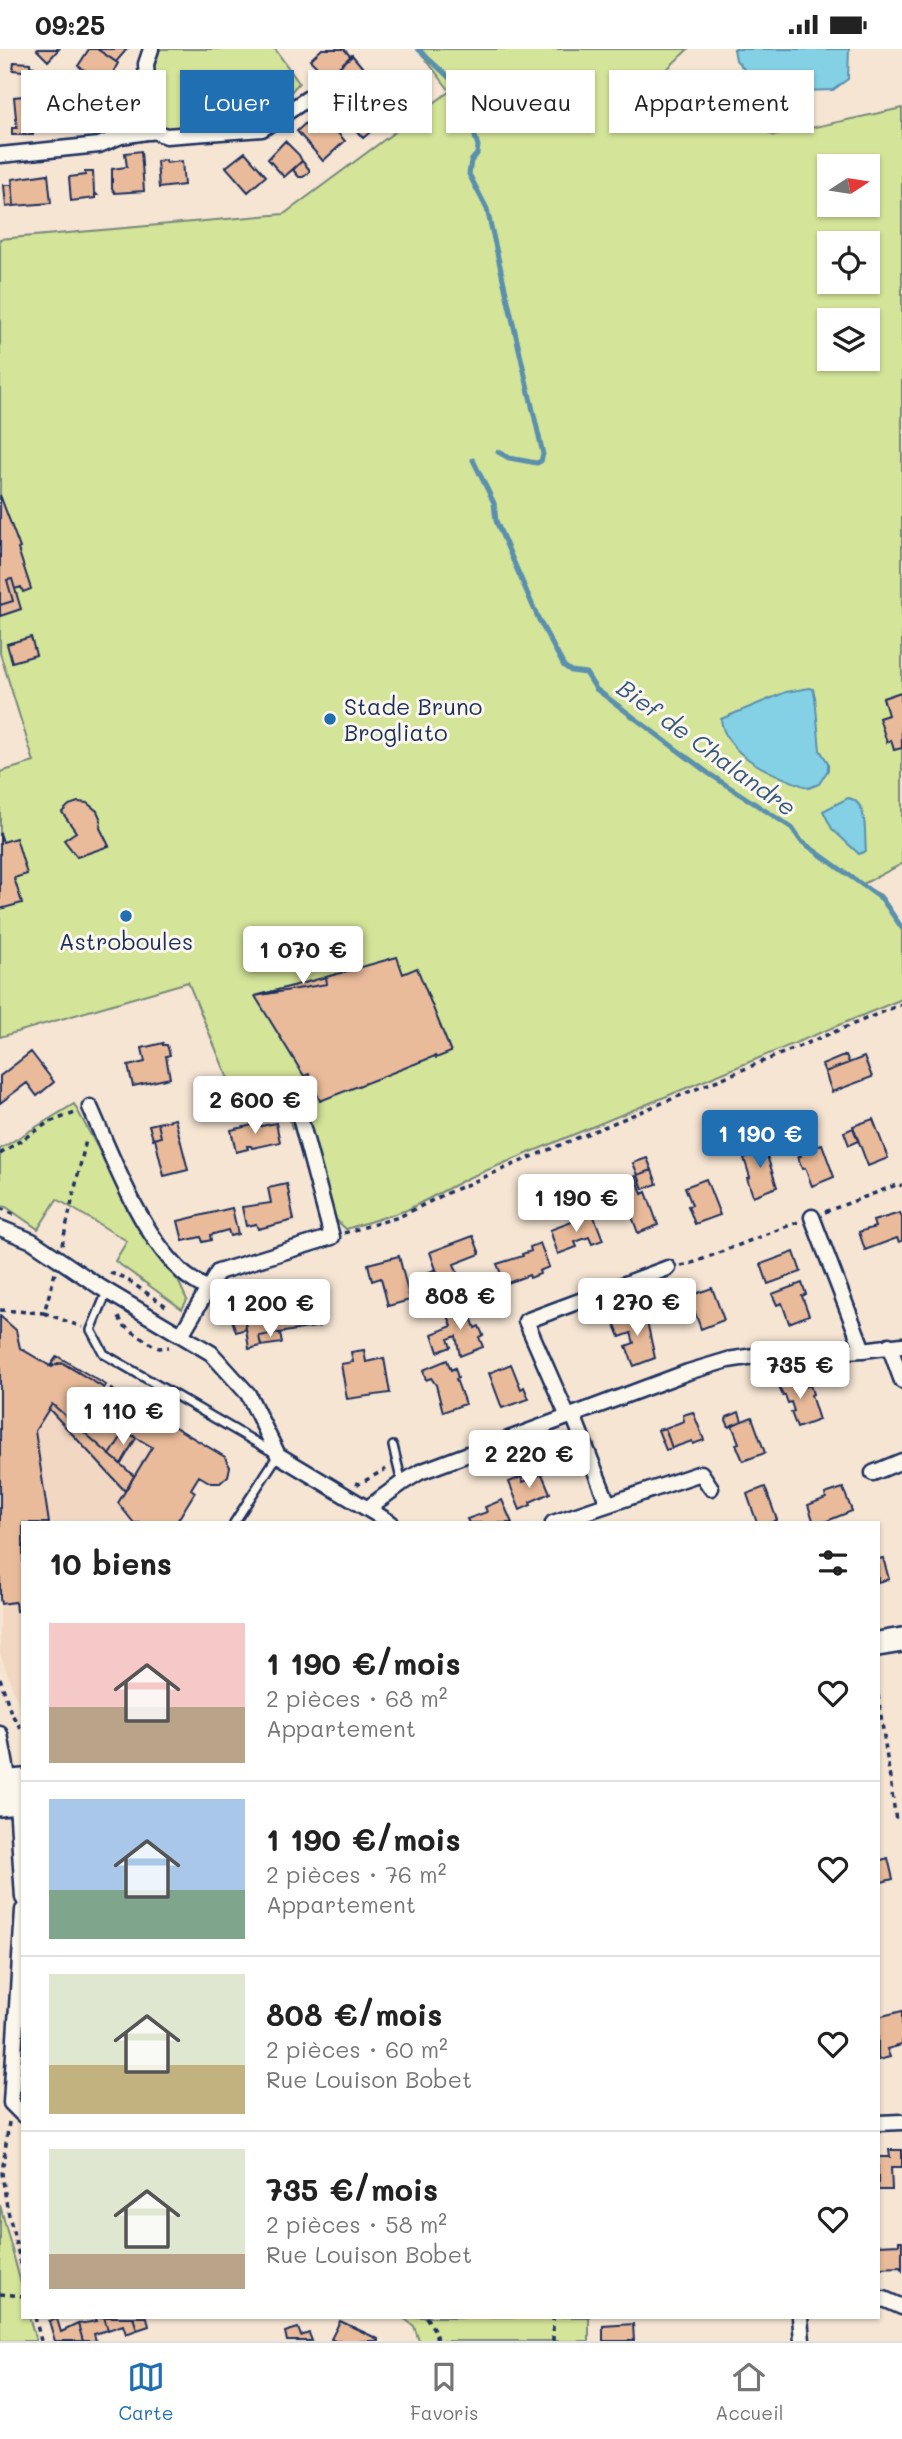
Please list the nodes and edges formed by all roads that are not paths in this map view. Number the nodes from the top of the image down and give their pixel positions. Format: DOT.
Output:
graph roads {
  1 [pos="151,49"];
  2 [pos="146,70"];
  3 [pos="308,98"];
  4 [pos="143,133"];
  5 [pos="154,133"];
  6 [pos="0,155"];
  7 [pos="301,1106"];
  8 [pos="90,1107"];
  9 [pos="812,1217"];
  10 [pos="0,1228"];
  11 [pos="668,1268"];
  12 [pos="207,1289"];
  13 [pos="105,1297"];
  14 [pos="177,1341"];
  15 [pos="895,1345"];
  16 [pos="863,1350"];
  17 [pos="902,1381"];
  18 [pos="571,1416"];
  19 [pos="393,1446"];
  20 [pos="278,1455"];
  21 [pos="902,1461"];
  22 [pos="873,1473"];
  23 [pos="402,1483"];
  24 [pos="711,1488"];
  25 [pos="608,1504"];
  26 [pos="368,1508"];
  27 [pos="235,1521"];
  28 [pos="388,1521"];
  29 [pos="559,1521"];
  30 [pos="902,1640"];
  31 [pos="880,1644"];
  32 [pos="0,1734"];
  33 [pos="12,1792"];
  34 [pos="21,1846"];
  35 [pos="21,1942"];
  36 [pos="21,2113"];
  37 [pos="902,2122"];
  38 [pos="880,2123"];
  39 [pos="880,2300"];
  40 [pos="902,2307"];
  41 [pos="800,2319"];
  42 [pos="802,2341"];
  1 -- 2 [label="street"];
  3 -- 5 [label="street"];
  4 -- 6 [label="street"];
  7 -- 12 [label="street"];
  8 -- 12 [label="street"];
  9 -- 16 [label="street"];
  10 -- 13 [label="street"];
  11 -- 18 [label="street"];
  12 -- 14 [label="street"];
  13 -- 14 [label="street"];
  13 -- 20 [label="lane"];
  14 -- 20 [label="street"];
  15 -- 16 [label="street"];
  15 -- 17 [label="street"];
  16 -- 18 [label="street"];
  18 -- 23 [label="street"];
  18 -- 25 [label="street"];
  19 -- 23 [label="lane"];
  20 -- 26 [label="street"];
  20 -- 27 [label="lane"];
  21 -- 22 [label="street"];
  23 -- 26 [label="street"];
  24 -- 25 [label="street"];
  25 -- 29 [label="street"];
  26 -- 28 [label="street"];
  30 -- 31 [label="main road"];
  32 -- 33 [label="street"];
  33 -- 34 [label="street"];
  35 -- 36 [label="street"];
  37 -- 38 [label="street"];
  39 -- 40 [label="street"];
  41 -- 42 [label="street"];
}
